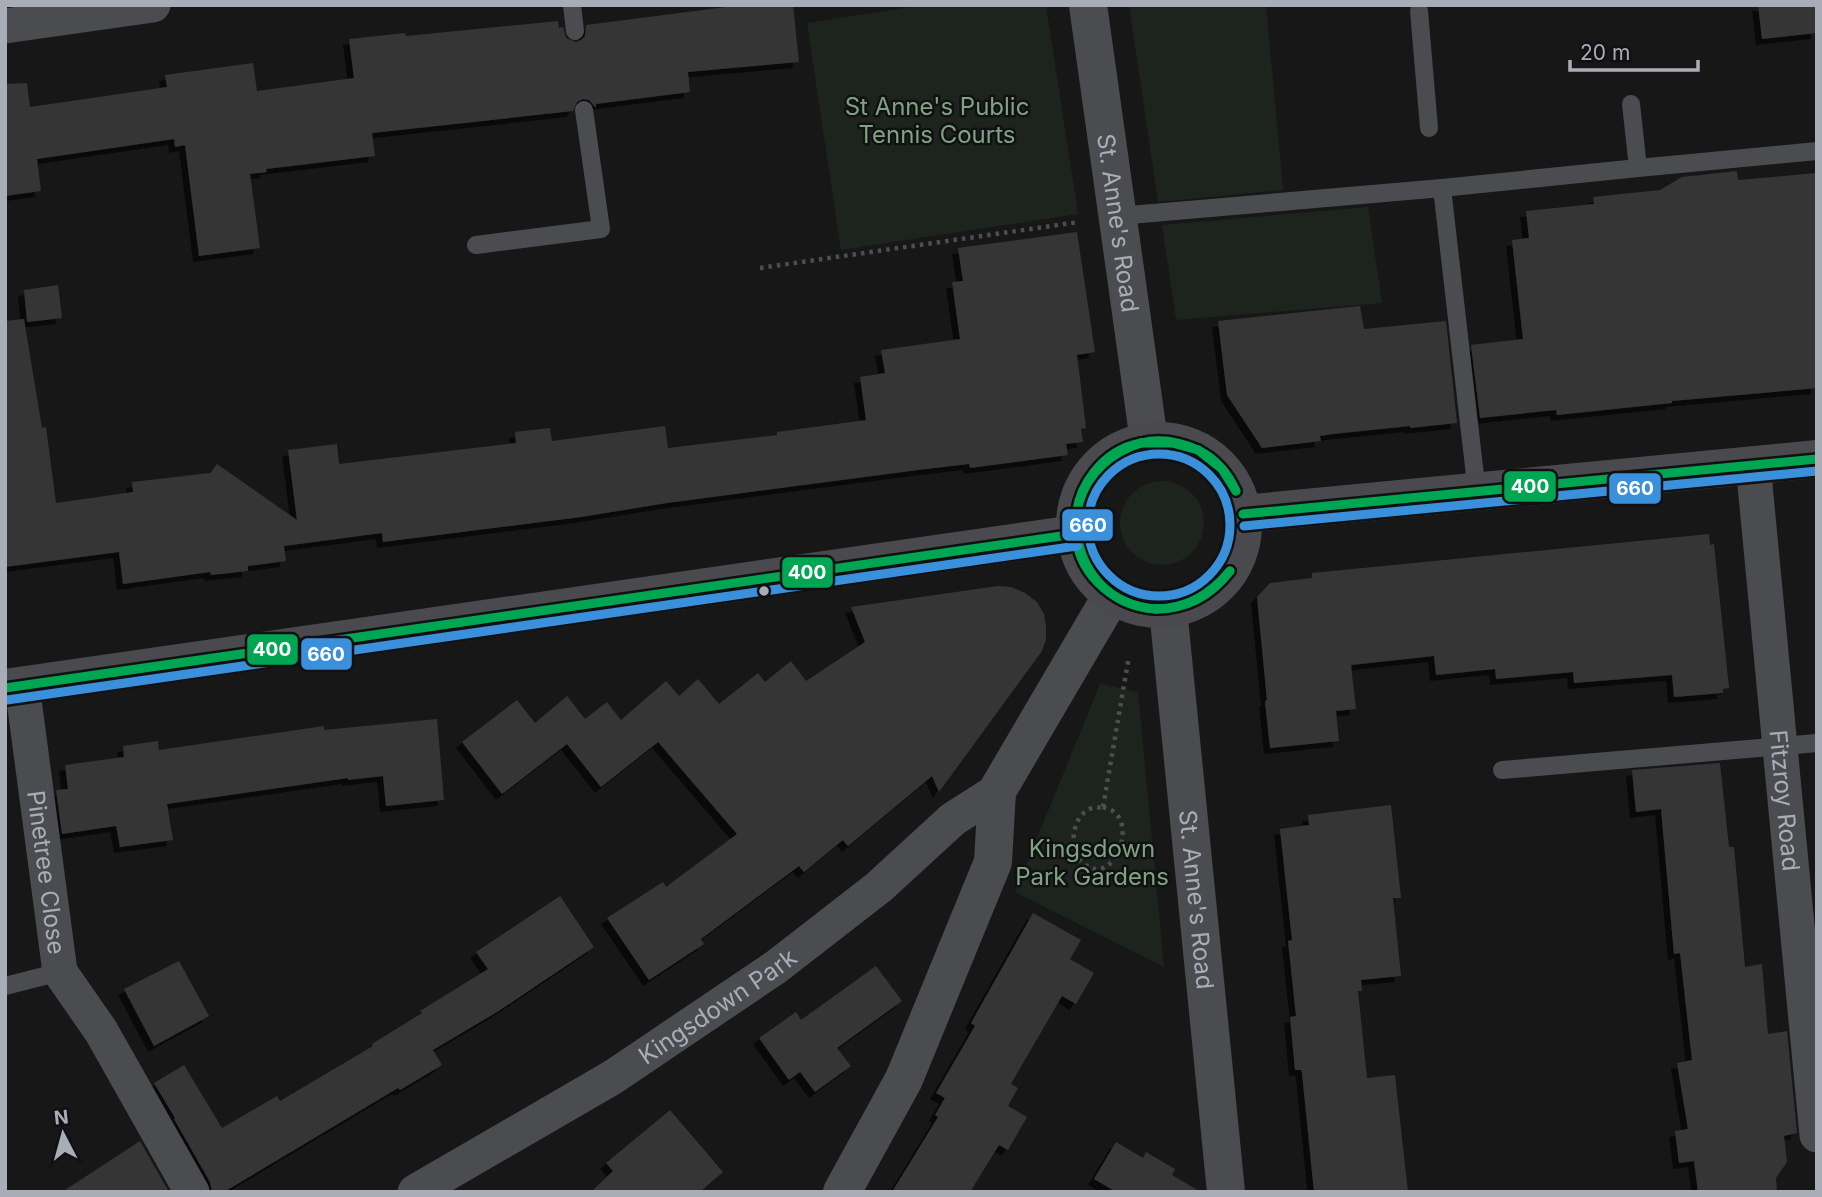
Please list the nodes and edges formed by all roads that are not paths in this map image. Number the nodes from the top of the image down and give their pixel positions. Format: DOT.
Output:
graph roads {
  1 [pos="153,5"];
  2 [pos="572,5"];
  3 [pos="1088,5"];
  4 [pos="1419,11"];
  5 [pos="5,26"];
  6 [pos="575,31"];
  7 [pos="1631,104"];
  8 [pos="584,110"];
  9 [pos="1429,128"];
  10 [pos="1817,152"];
  11 [pos="1638,168"];
  12 [pos="1442,188"];
  13 [pos="1118,216"];
  14 [pos="476,245"];
  15 [pos="1149,441"];
  16 [pos="1817,459"];
  17 [pos="1753,464"];
  18 [pos="1477,493"];
  19 [pos="1242,514"];
  20 [pos="1075,534"];
  21 [pos="1139,604"];
  22 [pos="14,687"];
  23 [pos="1817,743"];
  24 [pos="1780,747"];
  25 [pos="1502,770"];
  26 [pos="997,791"];
  27 [pos="60,972"];
  28 [pos="5,986"];
  29 [pos="1817,1135"];
  30 [pos="192,1192"];
  31 [pos="415,1192"];
  32 [pos="842,1192"];
  33 [pos="1226,1192"];
  1 -- 5 [label="street"];
  2 -- 6 [label="lane"];
  3 -- 13 [label="street, St. Anne's Road"];
  4 -- 9 [label="lane"];
  7 -- 11 [label="lane"];
  8 -- 14 [label="lane"];
  10 -- 11 [label="lane"];
  11 -- 12 [label="lane"];
  12 -- 13 [label="lane"];
  12 -- 18 [label="lane"];
  13 -- 15 [label="street, St. Anne's Road"];
  15 -- 19 [label="main road"];
  15 -- 20 [label="main road"];
  16 -- 17 [label="main road"];
  17 -- 18 [label="main road"];
  17 -- 24 [label="street, Fitzroy Road"];
  18 -- 19 [label="main road"];
  19 -- 21 [label="main road"];
  20 -- 21 [label="main road"];
  20 -- 22 [label="main road"];
  21 -- 26 [label="street, Kingsdown Park"];
  21 -- 33 [label="street, St. Anne's Road"];
  22 -- 27 [label="street, Pinetree Close"];
  23 -- 24 [label="lane"];
  24 -- 25 [label="lane"];
  24 -- 29 [label="street, Fitzroy Road"];
  26 -- 31 [label="street, Kingsdown Park"];
  26 -- 32 [label="street, Kingsdown Park"];
  27 -- 28 [label="lane"];
  27 -- 30 [label="street, Pinetree Close"];
}
